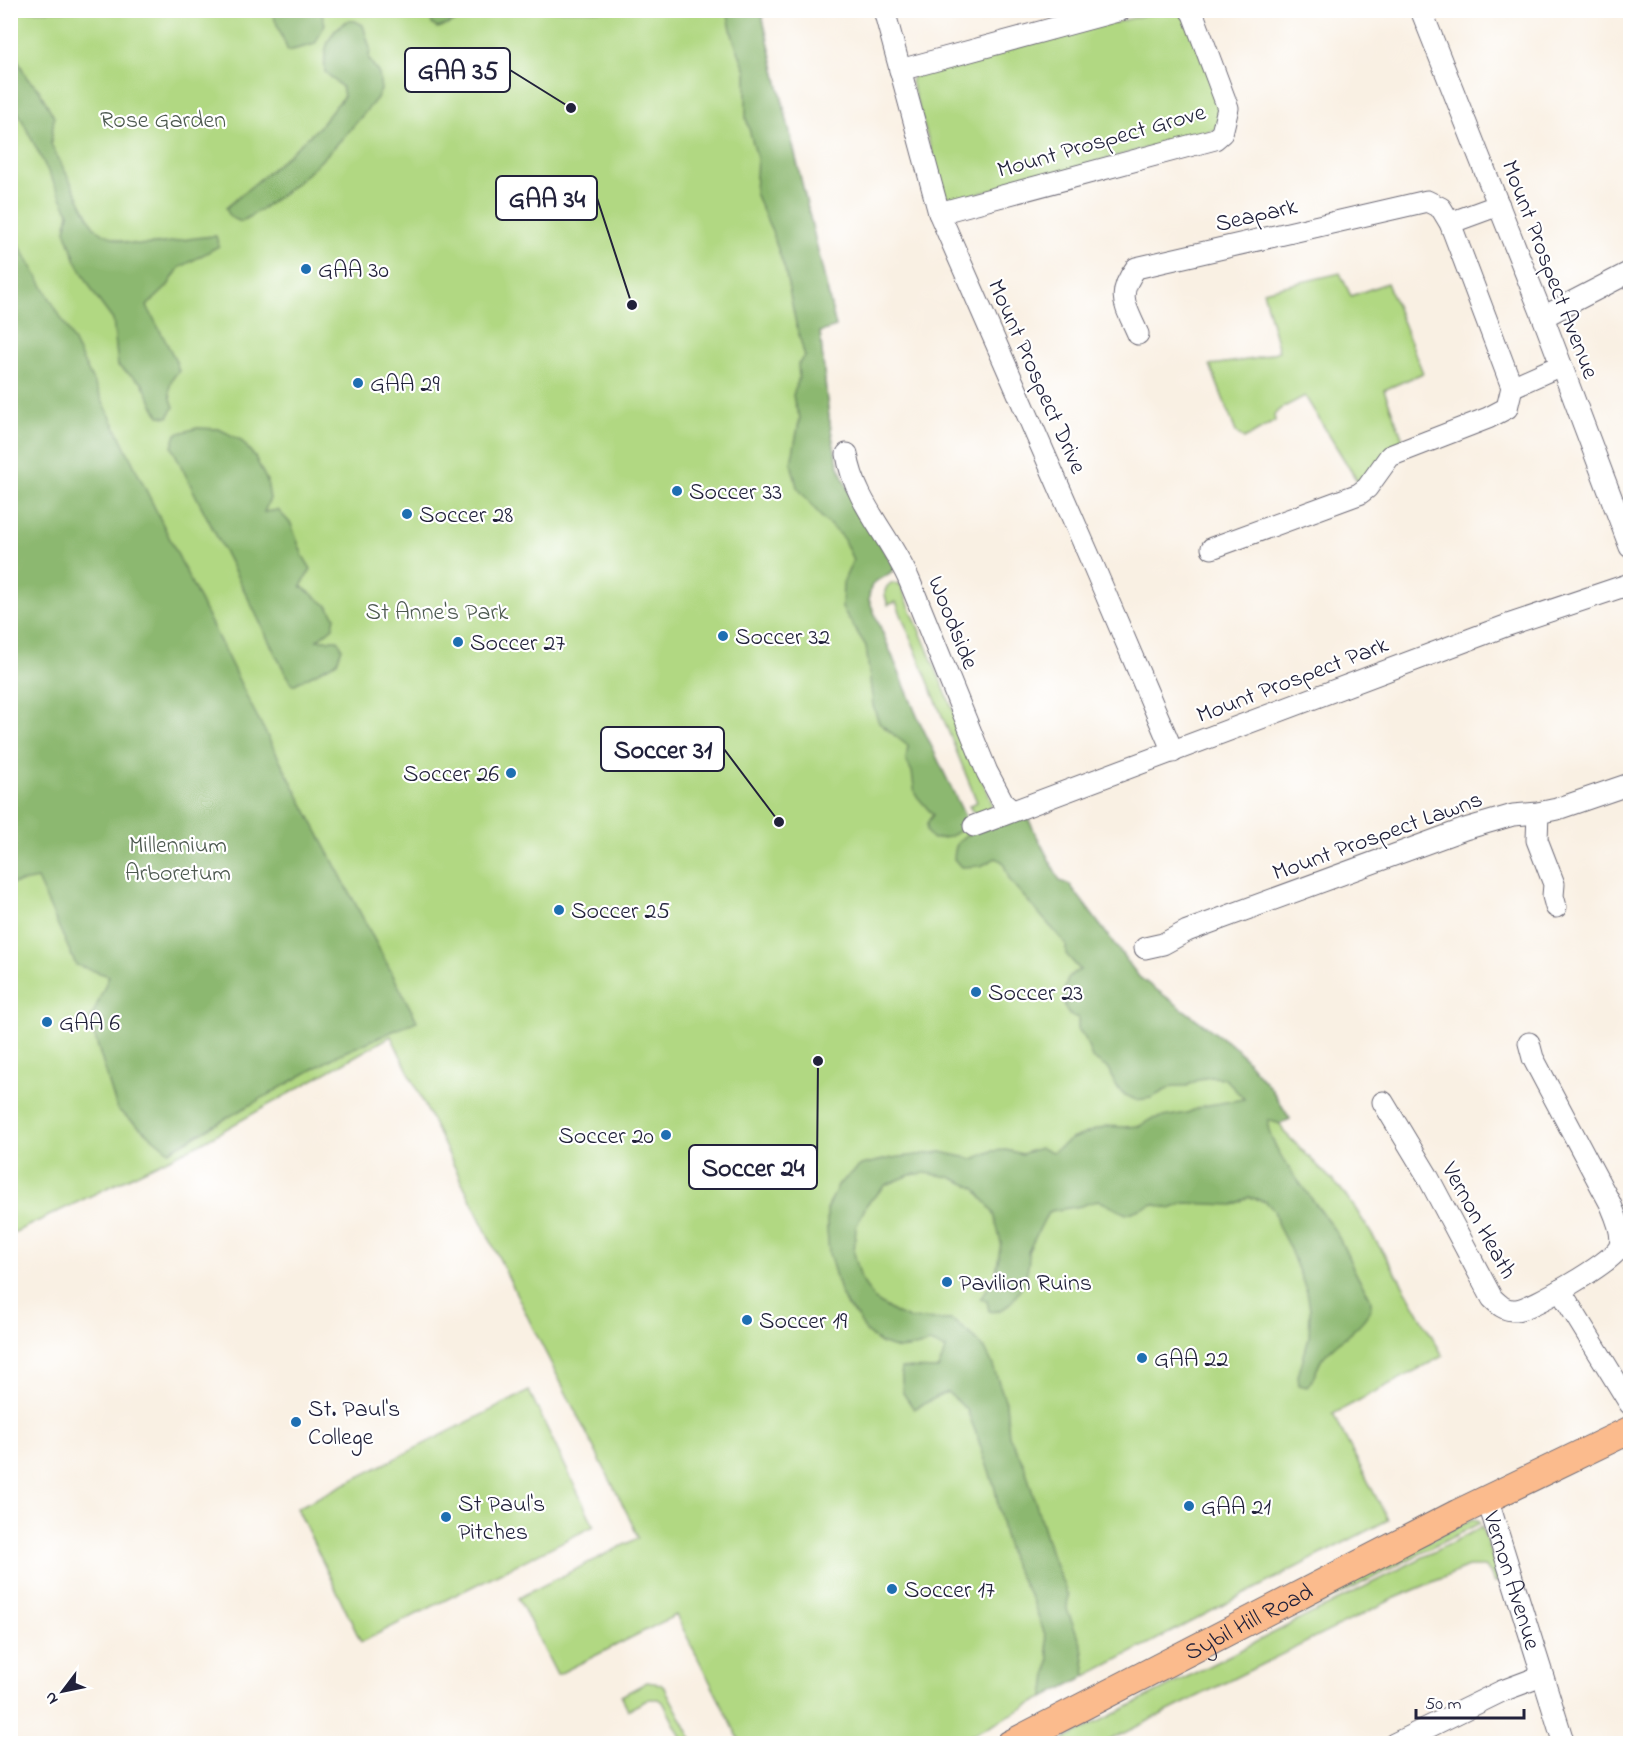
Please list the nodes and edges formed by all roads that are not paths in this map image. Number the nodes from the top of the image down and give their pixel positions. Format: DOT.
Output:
graph roads {
  1 [pos="884,10"];
  2 [pos="1121,10"];
  3 [pos="1190,10"];
  4 [pos="1421,10"];
  5 [pos="900,70"];
  6 [pos="1499,205"];
  7 [pos="939,213"];
  8 [pos="1450,223"];
  9 [pos="1630,272"];
  10 [pos="1543,317"];
  11 [pos="1138,334"];
  12 [pos="1550,370"];
  13 [pos="1512,387"];
  14 [pos="847,454"];
  15 [pos="1630,547"];
  16 [pos="1212,548"];
  17 [pos="1630,584"];
  18 [pos="1173,752"];
  19 [pos="1630,784"];
  20 [pos="1012,811"];
  21 [pos="1538,813"];
  22 [pos="974,826"];
  23 [pos="1557,907"];
  24 [pos="1145,948"];
  25 [pos="1529,1043"];
  26 [pos="1383,1102"];
  27 [pos="1560,1290"];
  28 [pos="1630,1404"];
  29 [pos="1630,1430"];
  30 [pos="1486,1498"];
  31 [pos="1542,1676"];
  32 [pos="1010,1743"];
  33 [pos="1394,1743"];
  34 [pos="1564,1743"];
  1 -- 5 [label="street, Mount Prospect Drive"];
  2 -- 5 [label="street"];
  3 -- 7 [label="street, Mount Prospect Grove"];
  4 -- 6 [label="street, Mount Prospect Avenue"];
  5 -- 7 [label="street, Mount Prospect Drive"];
  6 -- 8 [label="street"];
  6 -- 10 [label="street, Mount Prospect Avenue"];
  7 -- 18 [label="street, Mount Prospect Drive"];
  8 -- 11 [label="street, Seapark"];
  8 -- 13 [label="street, Seapark"];
  9 -- 10 [label="street"];
  10 -- 15 [label="street, Mount Prospect Avenue"];
  12 -- 13 [label="street"];
  13 -- 16 [label="street"];
  14 -- 20 [label="street, Woodside"];
  17 -- 18 [label="street, Mount Prospect Park"];
  18 -- 20 [label="street, Mount Prospect Park"];
  19 -- 21 [label="street, Mount Prospect Lawns"];
  20 -- 22 [label="street, Mount Prospect Park"];
  21 -- 23 [label="street"];
  21 -- 24 [label="street, Mount Prospect Lawns"];
  25 -- 27 [label="street, Vernon Heath"];
  26 -- 27 [label="street, Vernon Heath"];
  27 -- 28 [label="street"];
  29 -- 30 [label="main road, Vernon Avenue"];
  30 -- 31 [label="street, Vernon Avenue"];
  30 -- 32 [label="main road, Sybil Hill Road"];
  31 -- 33 [label="street"];
  31 -- 34 [label="street, Vernon Avenue"];
}
